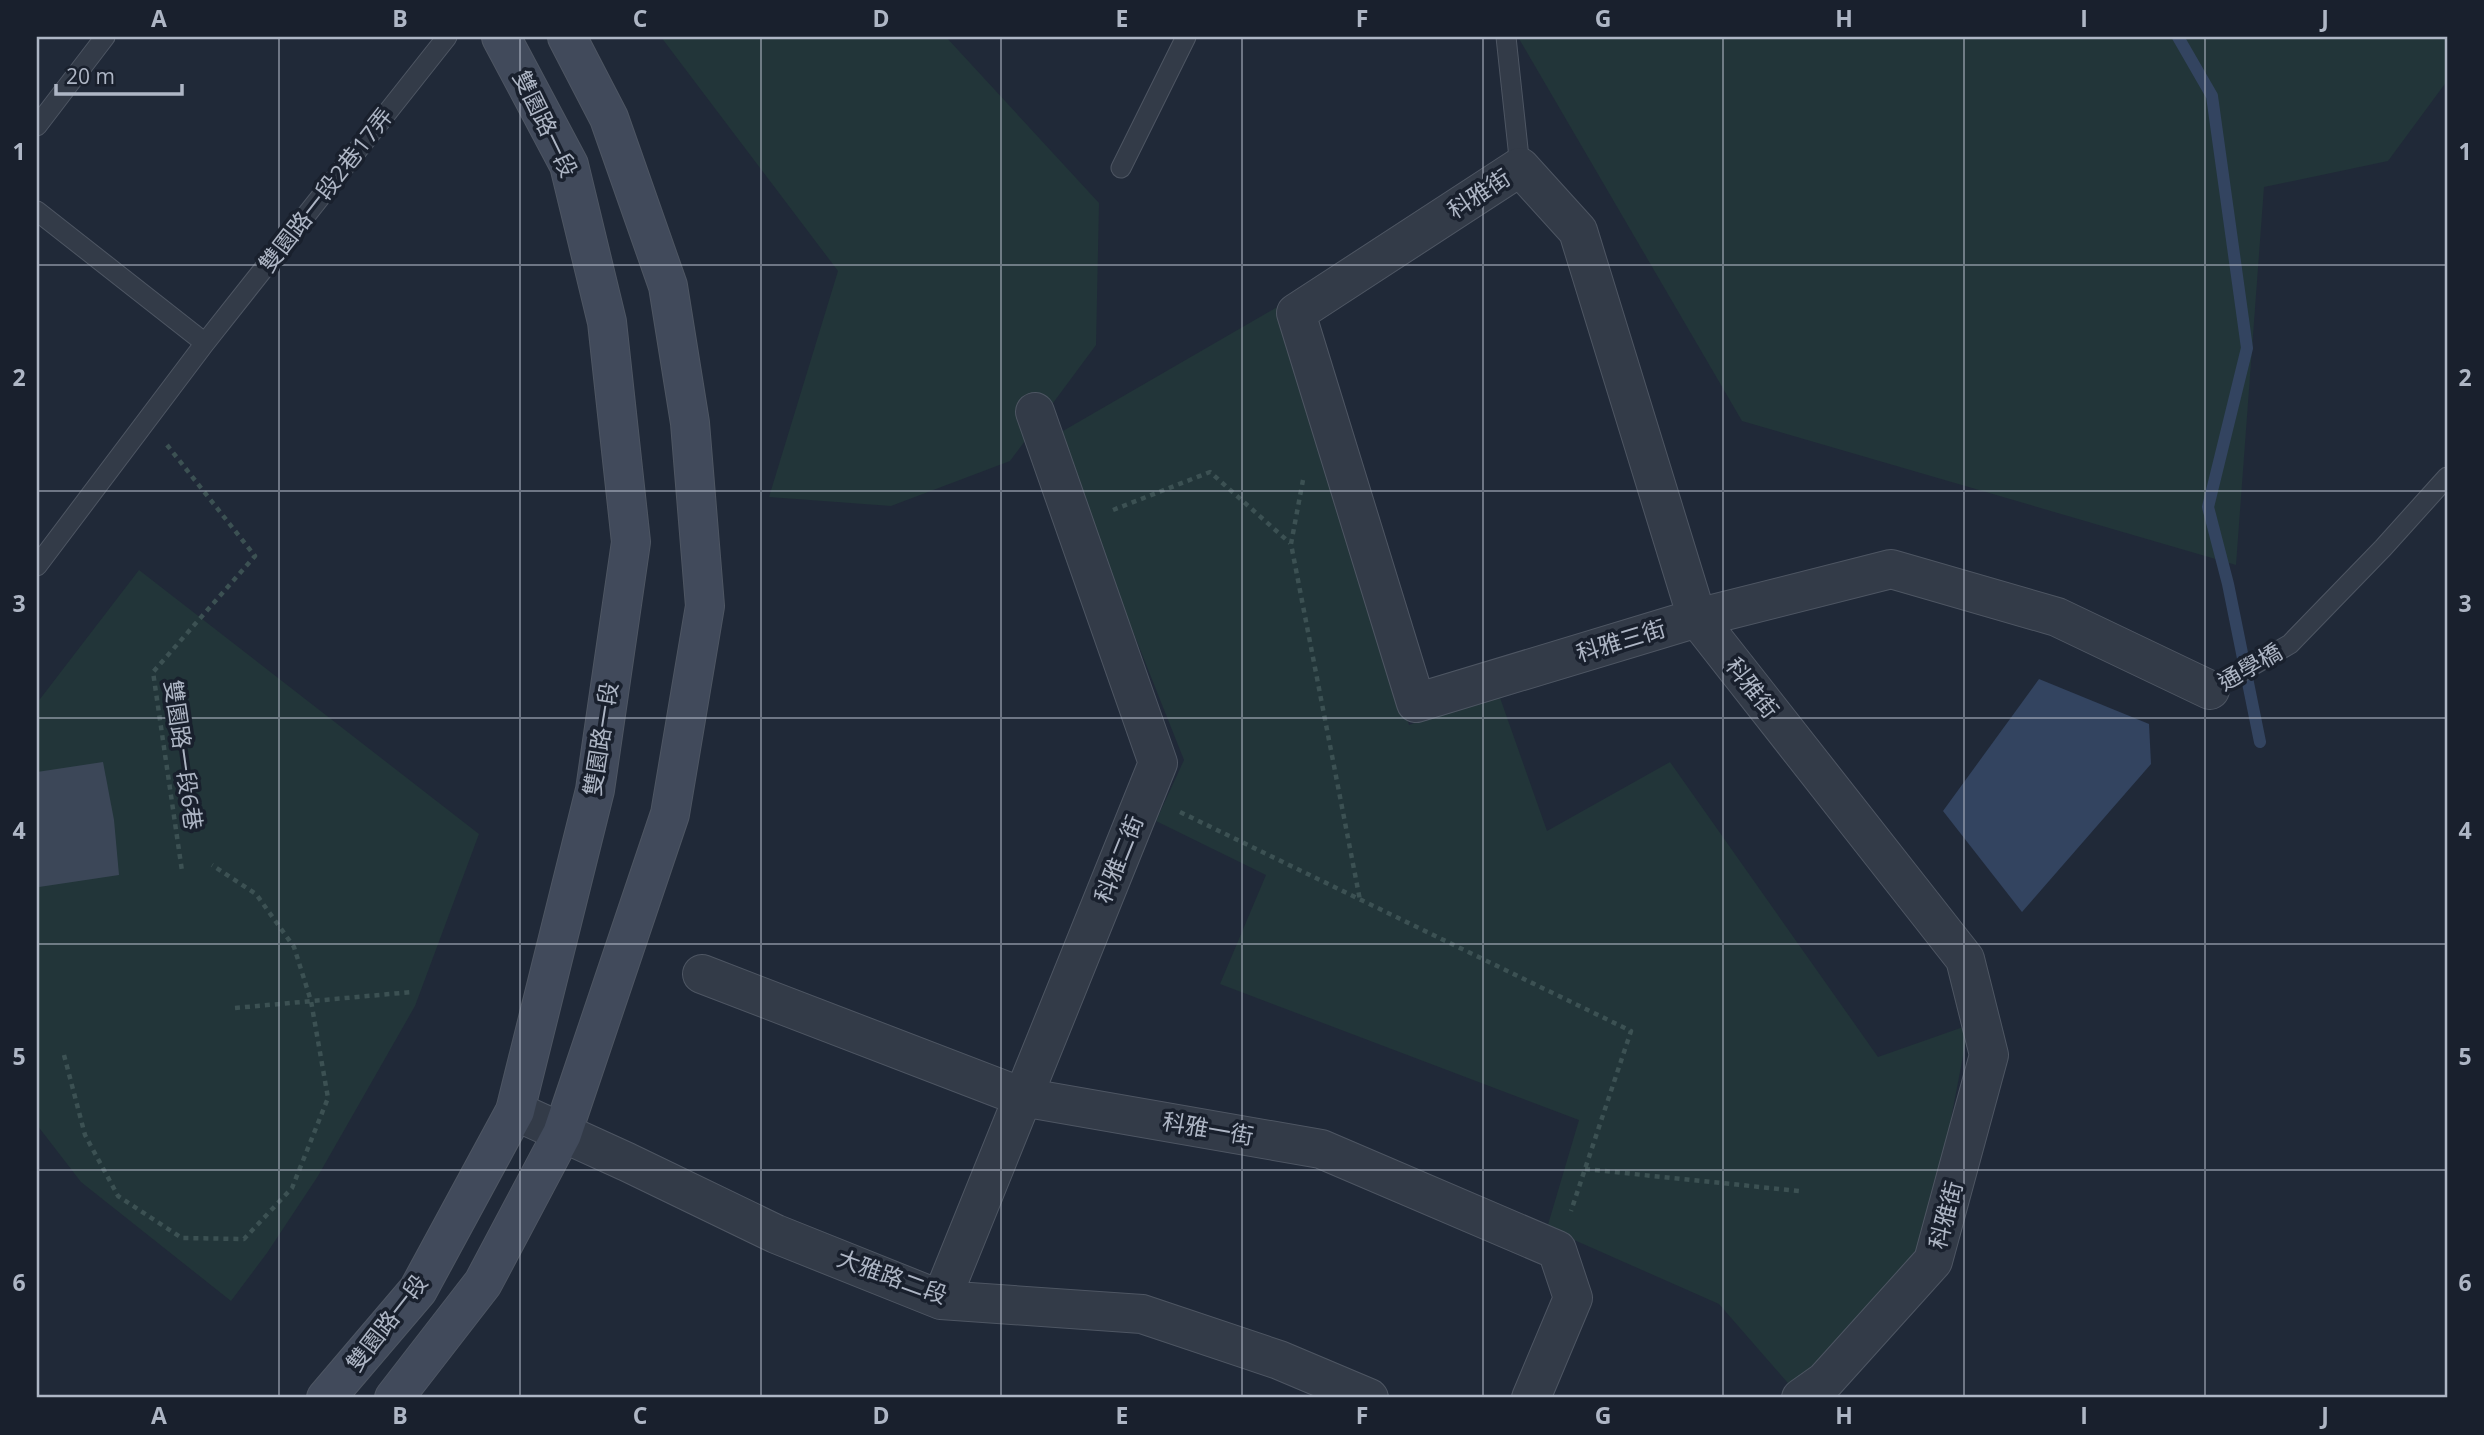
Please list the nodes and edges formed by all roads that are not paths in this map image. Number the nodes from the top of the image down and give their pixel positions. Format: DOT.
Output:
graph roads {
  1 [pos="105,37"];
  2 [pos="447,37"];
  3 [pos="501,37"];
  4 [pos="567,37"];
  5 [pos="1185,37"];
  6 [pos="1506,37"];
  7 [pos="37,126"];
  8 [pos="1520,167"];
  9 [pos="1121,168"];
  10 [pos="37,211"];
  11 [pos="1296,313"];
  12 [pos="205,343"];
  13 [pos="1035,412"];
  14 [pos="2447,477"];
  15 [pos="37,566"];
  16 [pos="1697,618"];
  17 [pos="2210,690"];
  18 [pos="702,974"];
  19 [pos="1022,1097"];
  20 [pos="515,1111"];
  21 [pos="562,1134"];
  22 [pos="942,1300"];
  23 [pos="326,1398"];
  24 [pos="394,1398"];
  25 [pos="1369,1398"];
  26 [pos="1531,1398"];
  27 [pos="1801,1398"];
  1 -- 7 [label="lane"];
  2 -- 12 [label="lane, 雙園路一段2巷17弄"];
  3 -- 20 [label="street, 雙園路一段"];
  4 -- 21 [label="street"];
  5 -- 9 [label="lane"];
  6 -- 8 [label="lane"];
  8 -- 11 [label="street, 科雅街"];
  8 -- 16 [label="street, 科雅街"];
  10 -- 12 [label="lane"];
  11 -- 16 [label="street, 科雅三街"];
  12 -- 15 [label="lane, 雙園路一段2巷17弄"];
  13 -- 19 [label="street, 科雅二街"];
  14 -- 17 [label="lane, 通學橋"];
  16 -- 17 [label="street, 科雅三街"];
  16 -- 27 [label="street, 科雅街"];
  18 -- 19 [label="street, 科雅一街"];
  19 -- 22 [label="street, 科雅二街"];
  19 -- 26 [label="street, 科雅一街"];
  20 -- 21 [label="street, 大雅路二段"];
  20 -- 23 [label="street, 雙園路一段"];
  21 -- 22 [label="street, 大雅路二段"];
  21 -- 24 [label="street"];
  22 -- 25 [label="street, 大雅路二段"];
}
